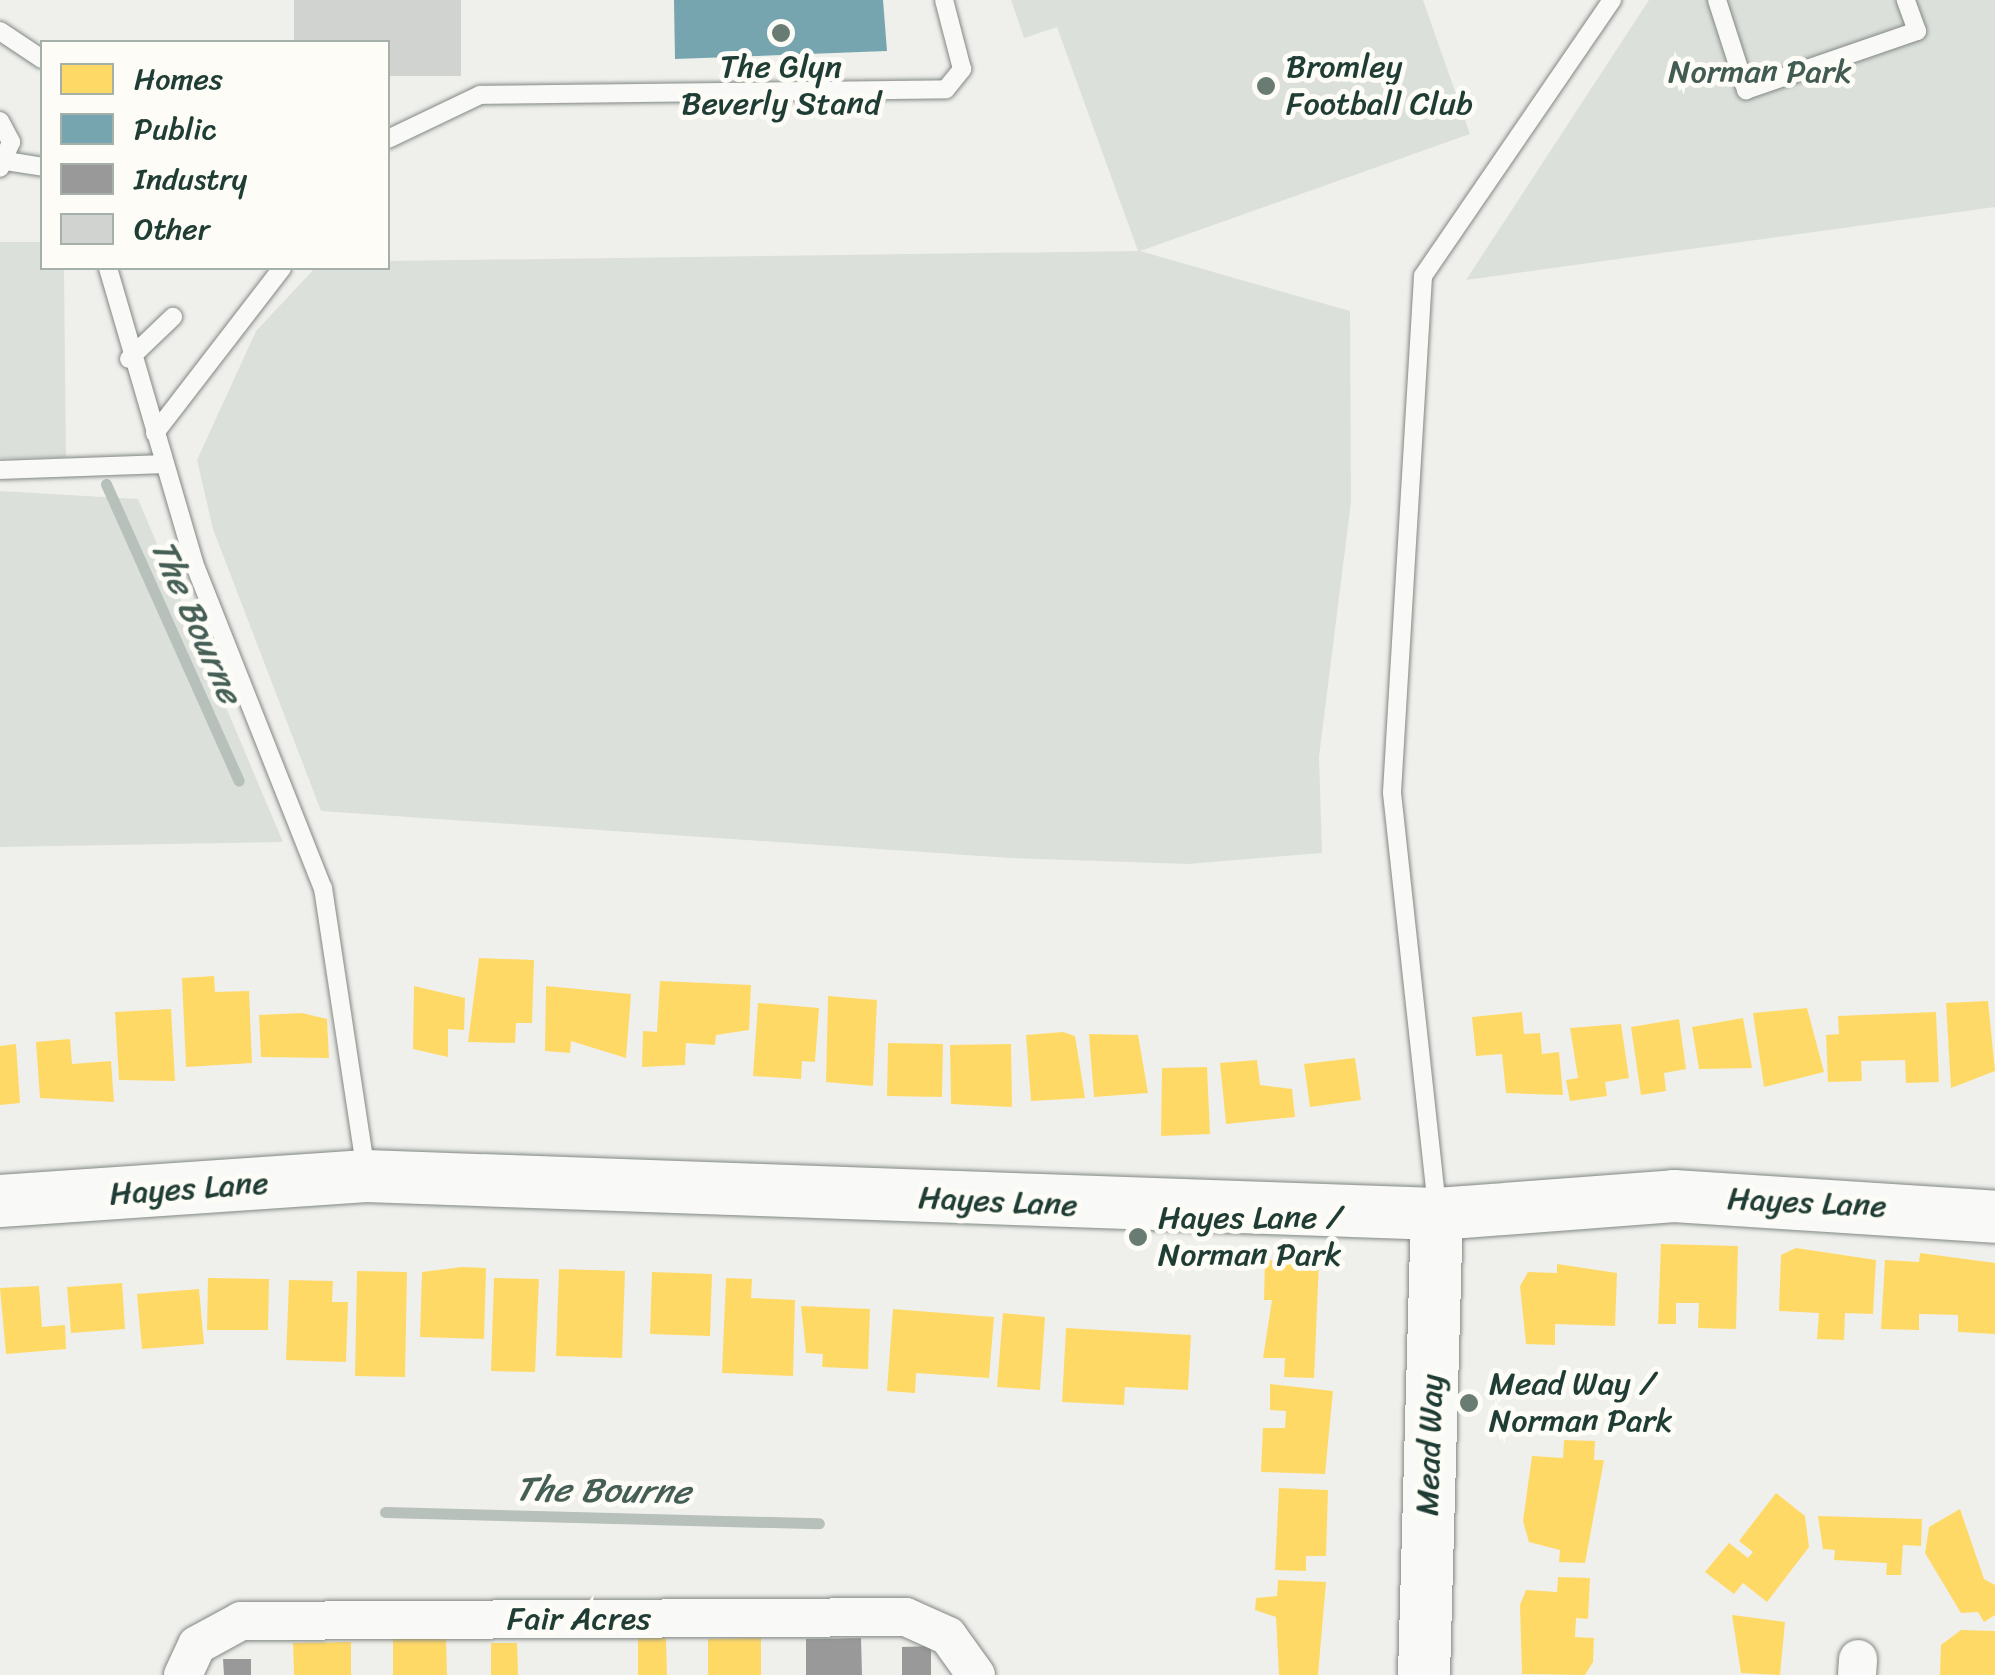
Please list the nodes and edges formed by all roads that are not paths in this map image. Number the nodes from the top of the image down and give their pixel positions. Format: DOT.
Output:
graph roads {
  1 [pos="944,0"];
  2 [pos="1612,0"];
  3 [pos="1718,0"];
  4 [pos="1906,0"];
  5 [pos="0,31"];
  6 [pos="40,58"];
  7 [pos="0,121"];
  8 [pos="390,137"];
  9 [pos="3,164"];
  10 [pos="40,167"];
  11 [pos="108,270"];
  12 [pos="280,270"];
  13 [pos="173,317"];
  14 [pos="129,360"];
  15 [pos="155,434"];
  16 [pos="164,464"];
  17 [pos="0,470"];
  18 [pos="366,1176"];
  19 [pos="0,1202"];
  20 [pos="1437,1214"];
  21 [pos="1995,1217"];
  22 [pos="183,1675"];
  23 [pos="976,1675"];
  24 [pos="1424,1675"];
  1 -- 8 [label="lane"];
  2 -- 20 [label="lane"];
  3 -- 4 [label="lane"];
  5 -- 6 [label="lane"];
  7 -- 9 [label="lane"];
  9 -- 10 [label="lane"];
  11 -- 14 [label="lane"];
  12 -- 15 [label="lane"];
  13 -- 14 [label="lane"];
  14 -- 15 [label="lane"];
  15 -- 16 [label="lane"];
  16 -- 17 [label="lane"];
  16 -- 18 [label="lane"];
  18 -- 19 [label="main road, Hayes Lane"];
  18 -- 20 [label="main road, Hayes Lane"];
  20 -- 21 [label="main road, Hayes Lane"];
  20 -- 24 [label="main road, Mead Way"];
  22 -- 23 [label="street, Fair Acres"];
}
